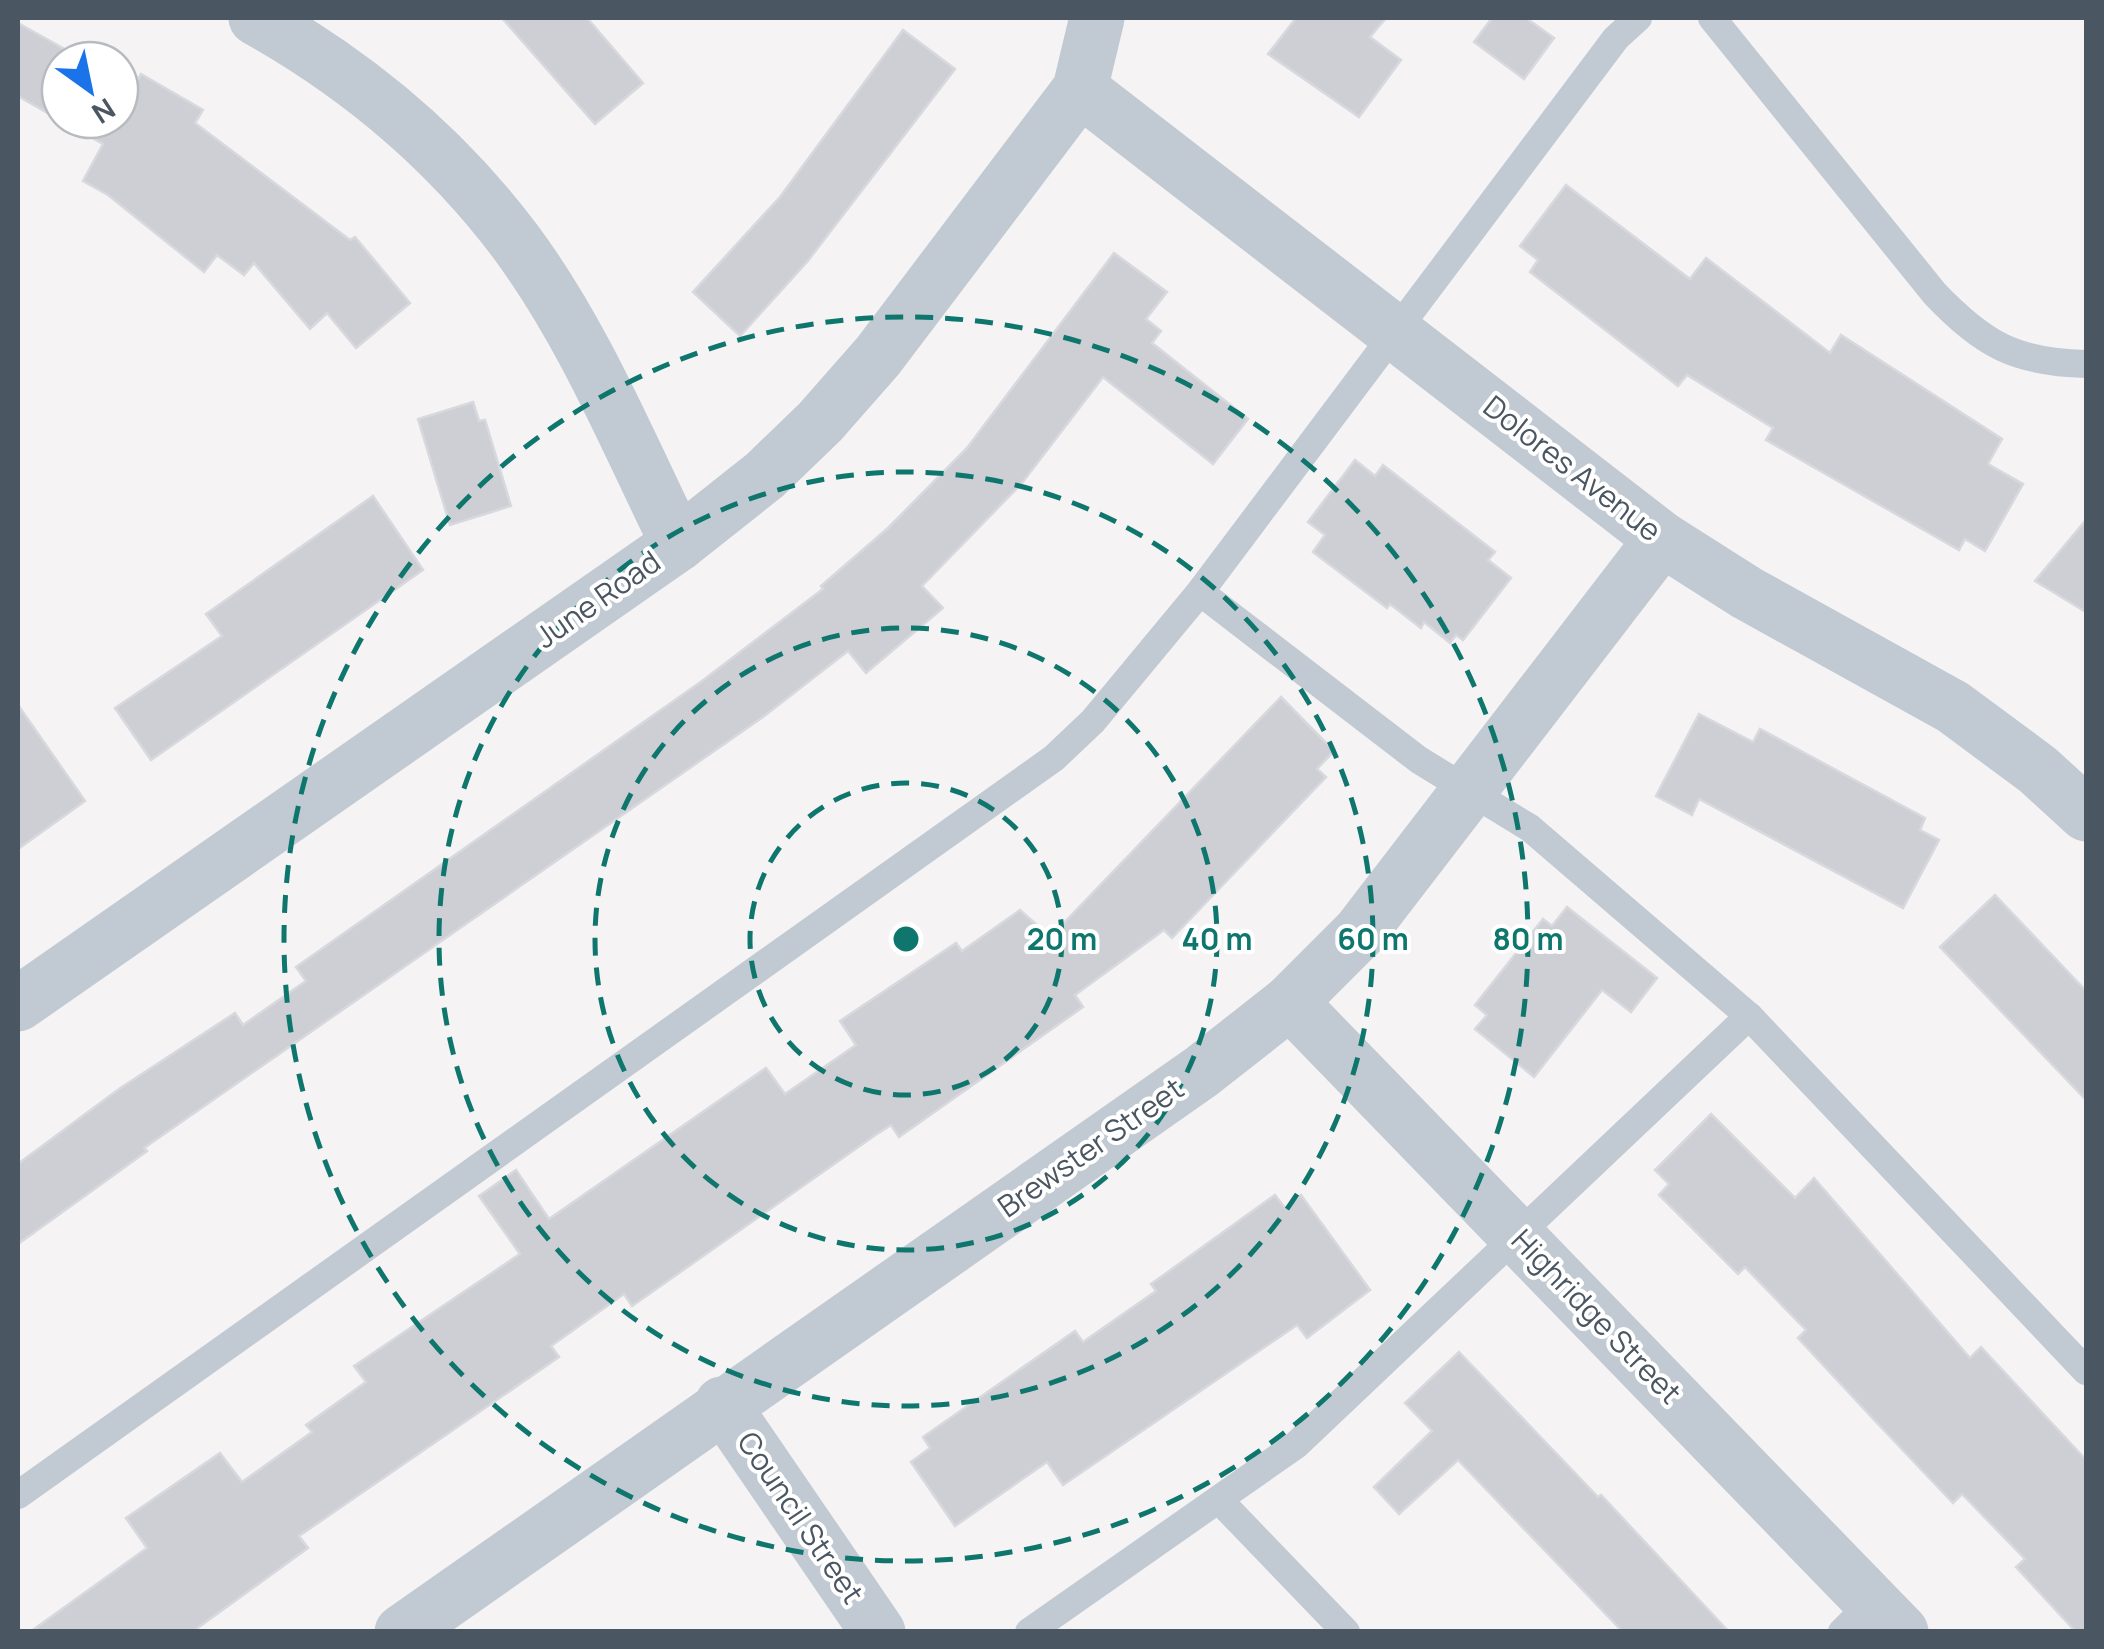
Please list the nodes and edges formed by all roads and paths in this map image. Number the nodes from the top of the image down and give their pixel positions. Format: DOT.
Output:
graph roads {
  1 [pos="256,18"];
  2 [pos="1096,18"];
  3 [pos="1638,18"];
  4 [pos="1712,18"];
  5 [pos="1080,89"];
  6 [pos="1396,333"];
  7 [pos="2086,364"];
  8 [pos="1662,539"];
  9 [pos="678,544"];
  10 [pos="1200,592"];
  11 [pos="1470,793"];
  12 [pos="2086,814"];
  13 [pos="1290,1002"];
  14 [pos="18,1004"];
  15 [pos="1749,1016"];
  16 [pos="1518,1237"];
  17 [pos="2086,1371"];
  18 [pos="722,1404"];
  19 [pos="18,1494"];
  20 [pos="1219,1500"];
  21 [pos="1871,1622"];
  22 [pos="402,1632"];
  23 [pos="878,1632"];
  24 [pos="1029,1632"];
  25 [pos="1346,1632"];
  1 -- 9 [label="street"];
  2 -- 5 [label="street"];
  3 -- 6 [label="lane"];
  4 -- 7 [label="lane"];
  5 -- 6 [label="street, Dolores Avenue"];
  5 -- 9 [label="street, June Road"];
  6 -- 8 [label="street, Dolores Avenue"];
  6 -- 10 [label="lane"];
  8 -- 11 [label="street, Brewster Street"];
  8 -- 12 [label="street, Dolores Avenue"];
  9 -- 14 [label="street, June Road"];
  10 -- 11 [label="lane"];
  10 -- 19 [label="lane"];
  11 -- 13 [label="street, Brewster Street"];
  11 -- 15 [label="lane"];
  13 -- 16 [label="street, Highridge Street"];
  13 -- 18 [label="street, Brewster Street"];
  15 -- 16 [label="lane"];
  15 -- 17 [label="lane"];
  16 -- 20 [label="lane"];
  16 -- 21 [label="street, Highridge Street"];
  18 -- 22 [label="street, Brewster Street"];
  18 -- 23 [label="street, Council Street"];
  20 -- 24 [label="lane"];
  20 -- 25 [label="lane"];
}
